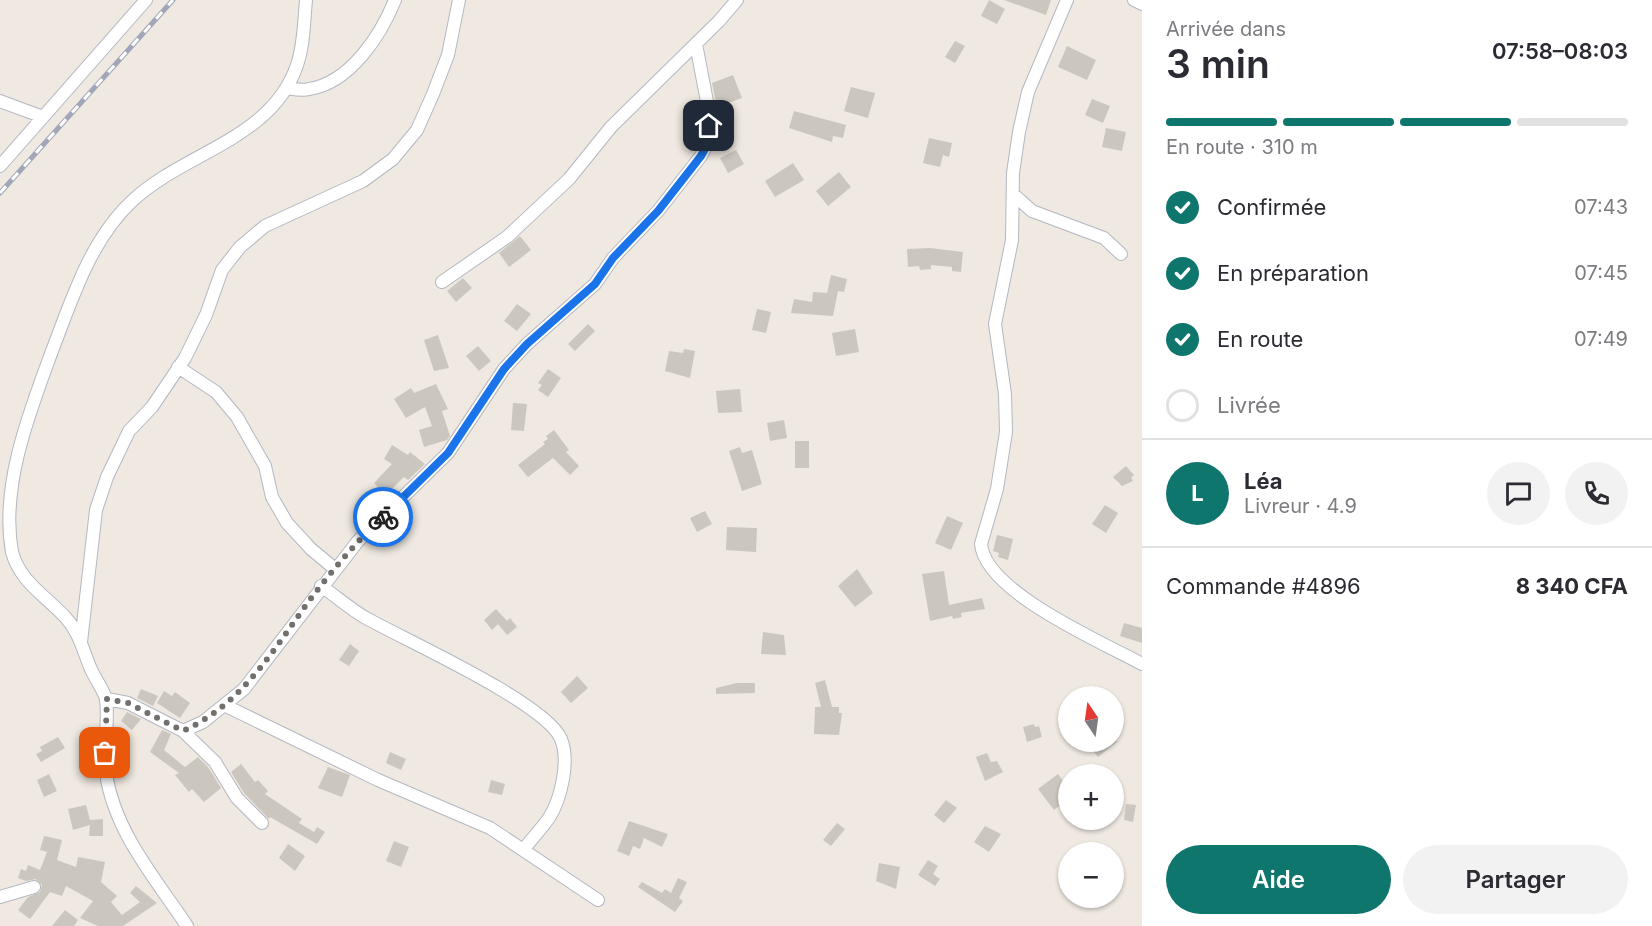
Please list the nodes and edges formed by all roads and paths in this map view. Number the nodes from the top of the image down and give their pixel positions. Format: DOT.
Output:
graph roads {
  1 [pos="146,0"];
  2 [pos="306,0"];
  3 [pos="395,0"];
  4 [pos="459,0"];
  5 [pos="737,0"];
  6 [pos="1067,0"];
  7 [pos="1134,0"];
  8 [pos="1142,4"];
  9 [pos="696,44"];
  10 [pos="286,88"];
  11 [pos="0,101"];
  12 [pos="43,117"];
  13 [pos="0,166"];
  14 [pos="1012,194"];
  15 [pos="1121,254"];
  16 [pos="442,282"];
  17 [pos="178,367"];
  18 [pos="335,569"];
  19 [pos="321,586"];
  20 [pos="81,642"];
  21 [pos="1142,664"];
  22 [pos="107,699"];
  23 [pos="224,705"];
  24 [pos="183,731"];
  25 [pos="262,823"];
  26 [pos="523,850"];
  27 [pos="34,887"];
  28 [pos="0,897"];
  29 [pos="598,900"];
  30 [pos="187,926"];
  1 -- 12 [label="street"];
  2 -- 10 [label="street"];
  3 -- 10 [label="street"];
  4 -- 17 [label="street"];
  5 -- 9 [label="street"];
  6 -- 14 [label="street"];
  7 -- 8 [label="street"];
  9 -- 16 [label="street"];
  9 -- 18 [label="street"];
  10 -- 20 [label="street"];
  11 -- 12 [label="street"];
  12 -- 13 [label="street"];
  14 -- 15 [label="street"];
  14 -- 21 [label="street"];
  17 -- 18 [label="street"];
  17 -- 20 [label="street"];
  18 -- 19 [label="street"];
  19 -- 23 [label="street"];
  19 -- 26 [label="street"];
  20 -- 22 [label="street"];
  22 -- 24 [label="street"];
  22 -- 30 [label="street"];
  23 -- 24 [label="street"];
  23 -- 26 [label="street"];
  24 -- 25 [label="street"];
  26 -- 29 [label="street"];
  27 -- 28 [label="street"];
}
